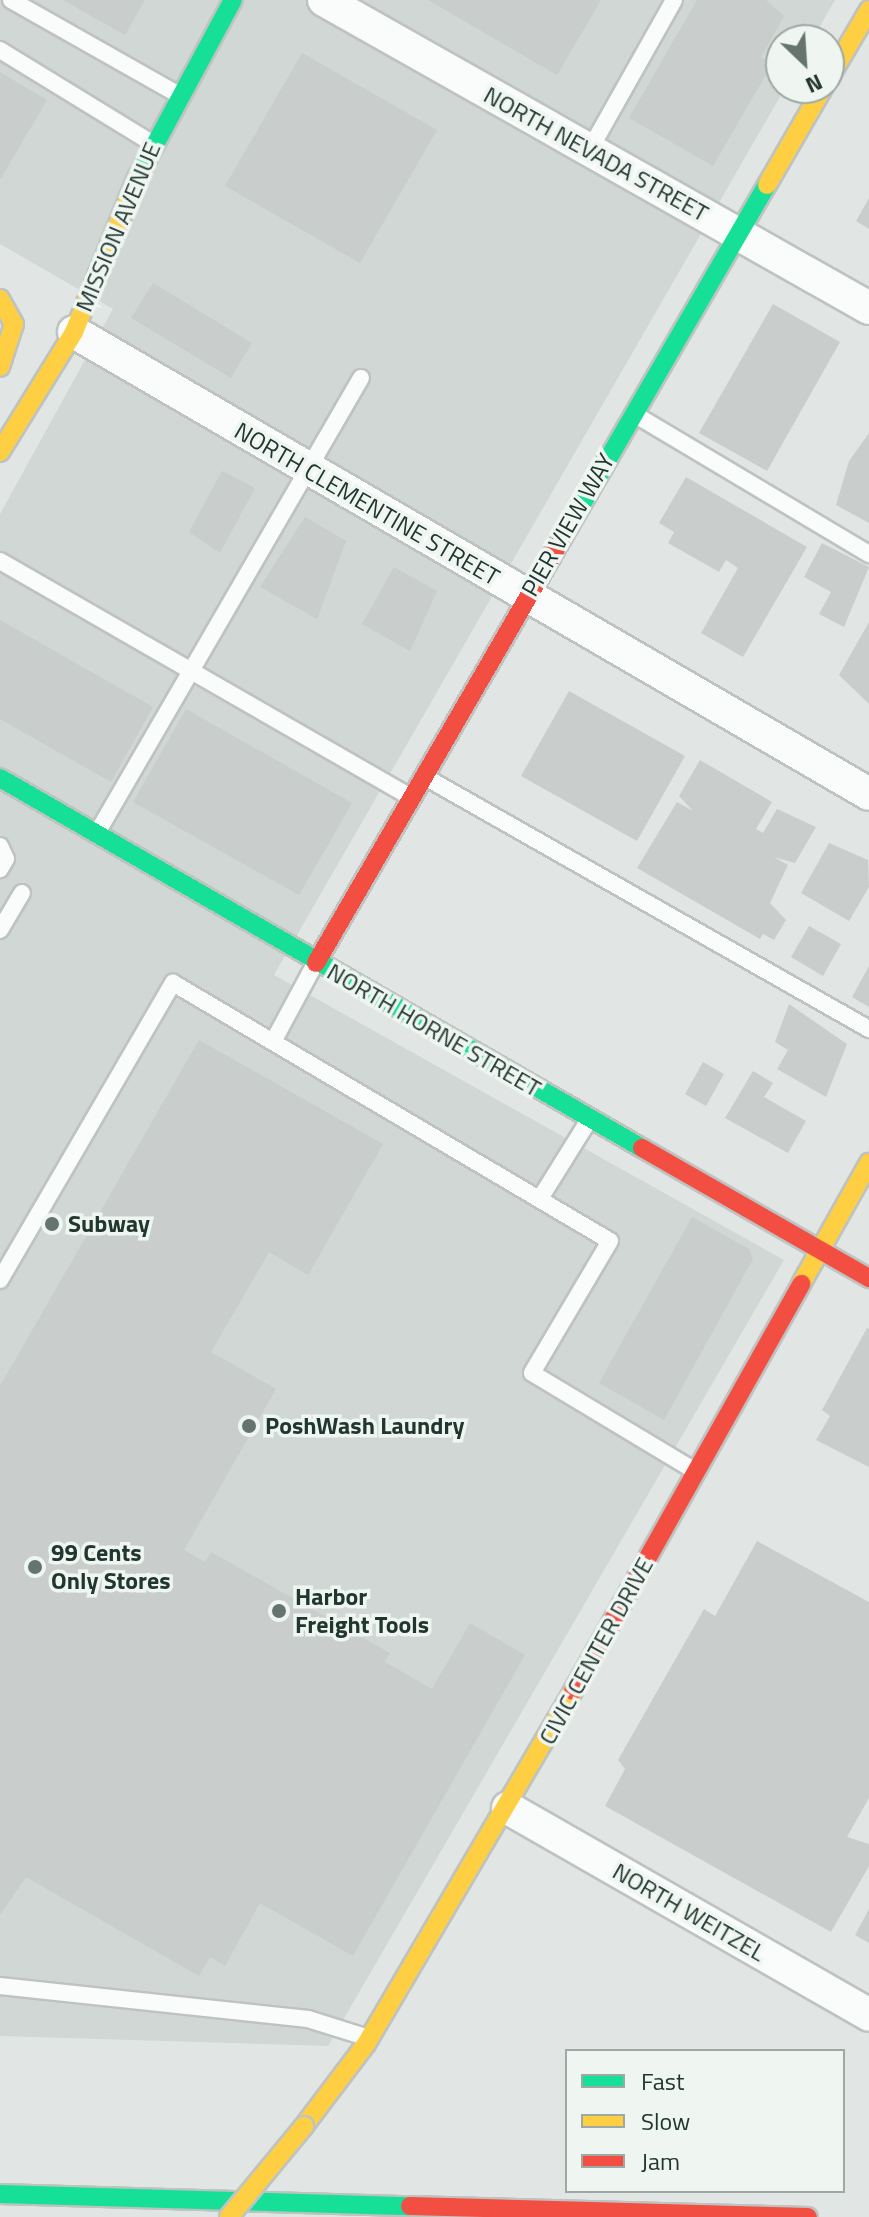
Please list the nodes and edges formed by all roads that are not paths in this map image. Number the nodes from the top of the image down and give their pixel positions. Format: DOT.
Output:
graph roads {
  1 [pos="11,0"];
  2 [pos="233,0"];
  3 [pos="324,0"];
  4 [pos="674,0"];
  5 [pos="869,10"];
  6 [pos="0,50"];
  7 [pos="845,51"];
  8 [pos="179,95"];
  9 [pos="814,104"];
  10 [pos="152,143"];
  11 [pos="589,151"];
  12 [pos="739,233"];
  13 [pos="3,302"];
  14 [pos="869,308"];
  15 [pos="74,332"];
  16 [pos="0,367"];
  17 [pos="361,378"];
  18 [pos="633,414"];
  19 [pos="0,452"];
  20 [pos="309,471"];
  21 [pos="869,554"];
  22 [pos="0,561"];
  23 [pos="527,597"];
  24 [pos="196,670"];
  25 [pos="424,777"];
  26 [pos="0,778"];
  27 [pos="869,794"];
  28 [pos="412,797"];
  29 [pos="96,834"];
  30 [pos="0,846"];
  31 [pos="0,869"];
  32 [pos="22,893"];
  33 [pos="0,930"];
  34 [pos="316,963"];
  35 [pos="869,1029"];
  36 [pos="274,1040"];
  37 [pos="590,1119"];
  38 [pos="869,1163"];
  39 [pos="541,1197"];
  40 [pos="820,1250"];
  41 [pos="869,1278"];
  42 [pos="0,1280"];
  43 [pos="697,1472"];
  44 [pos="508,1808"];
  45 [pos="0,1986"];
  46 [pos="869,2015"];
  47 [pos="370,2038"];
  48 [pos="0,2194"];
  49 [pos="229,2217"];
  50 [pos="808,2217"];
  1 -- 8 [label="lane"];
  2 -- 8 [label="main road, MISSION AVENUE"];
  3 -- 11 [label="street, NORTH NEVADA STREET"];
  4 -- 11 [label="lane"];
  5 -- 7 [label="main road"];
  6 -- 10 [label="lane"];
  8 -- 10 [label="main road, MISSION AVENUE"];
  9 -- 12 [label="main road, PIER VIEW WAY"];
  10 -- 15 [label="main road, MISSION AVENUE"];
  11 -- 12 [label="street, NORTH NEVADA STREET"];
  12 -- 14 [label="street, NORTH NEVADA STREET"];
  12 -- 18 [label="main road, PIER VIEW WAY"];
  13 -- 16 [label="main road"];
  15 -- 19 [label="main road, MISSION AVENUE"];
  15 -- 20 [label="street, NORTH CLEMENTINE STREET"];
  17 -- 20 [label="lane"];
  18 -- 21 [label="lane"];
  18 -- 23 [label="main road, PIER VIEW WAY"];
  20 -- 23 [label="street, NORTH CLEMENTINE STREET"];
  20 -- 24 [label="lane"];
  22 -- 24 [label="lane"];
  23 -- 25 [label="main road, PIER VIEW WAY"];
  23 -- 27 [label="street, NORTH CLEMENTINE STREET"];
  24 -- 28 [label="lane"];
  24 -- 29 [label="lane"];
  25 -- 28 [label="main road, PIER VIEW WAY"];
  25 -- 35 [label="lane"];
  26 -- 29 [label="main road, NORTH HORNE STREET"];
  28 -- 34 [label="main road, PIER VIEW WAY"];
  29 -- 34 [label="main road, NORTH HORNE STREET"];
  30 -- 31 [label="lane"];
  32 -- 33 [label="lane"];
  34 -- 36 [label="lane"];
  34 -- 37 [label="main road, NORTH HORNE STREET"];
  36 -- 39 [label="lane"];
  36 -- 42 [label="lane"];
  37 -- 39 [label="lane"];
  37 -- 40 [label="main road, NORTH HORNE STREET"];
  38 -- 40 [label="main road, CIVIC CENTER DRIVE"];
  39 -- 43 [label="lane"];
  40 -- 41 [label="main road, NORTH HORNE STREET"];
  40 -- 43 [label="main road, CIVIC CENTER DRIVE"];
  43 -- 44 [label="main road, CIVIC CENTER DRIVE"];
  44 -- 46 [label="street, NORTH WEITZEL"];
  44 -- 47 [label="main road, CIVIC CENTER DRIVE"];
  45 -- 47 [label="lane"];
  47 -- 49 [label="main road, CIVIC CENTER DRIVE, bridge"];
  48 -- 50 [label="main road"];
}
